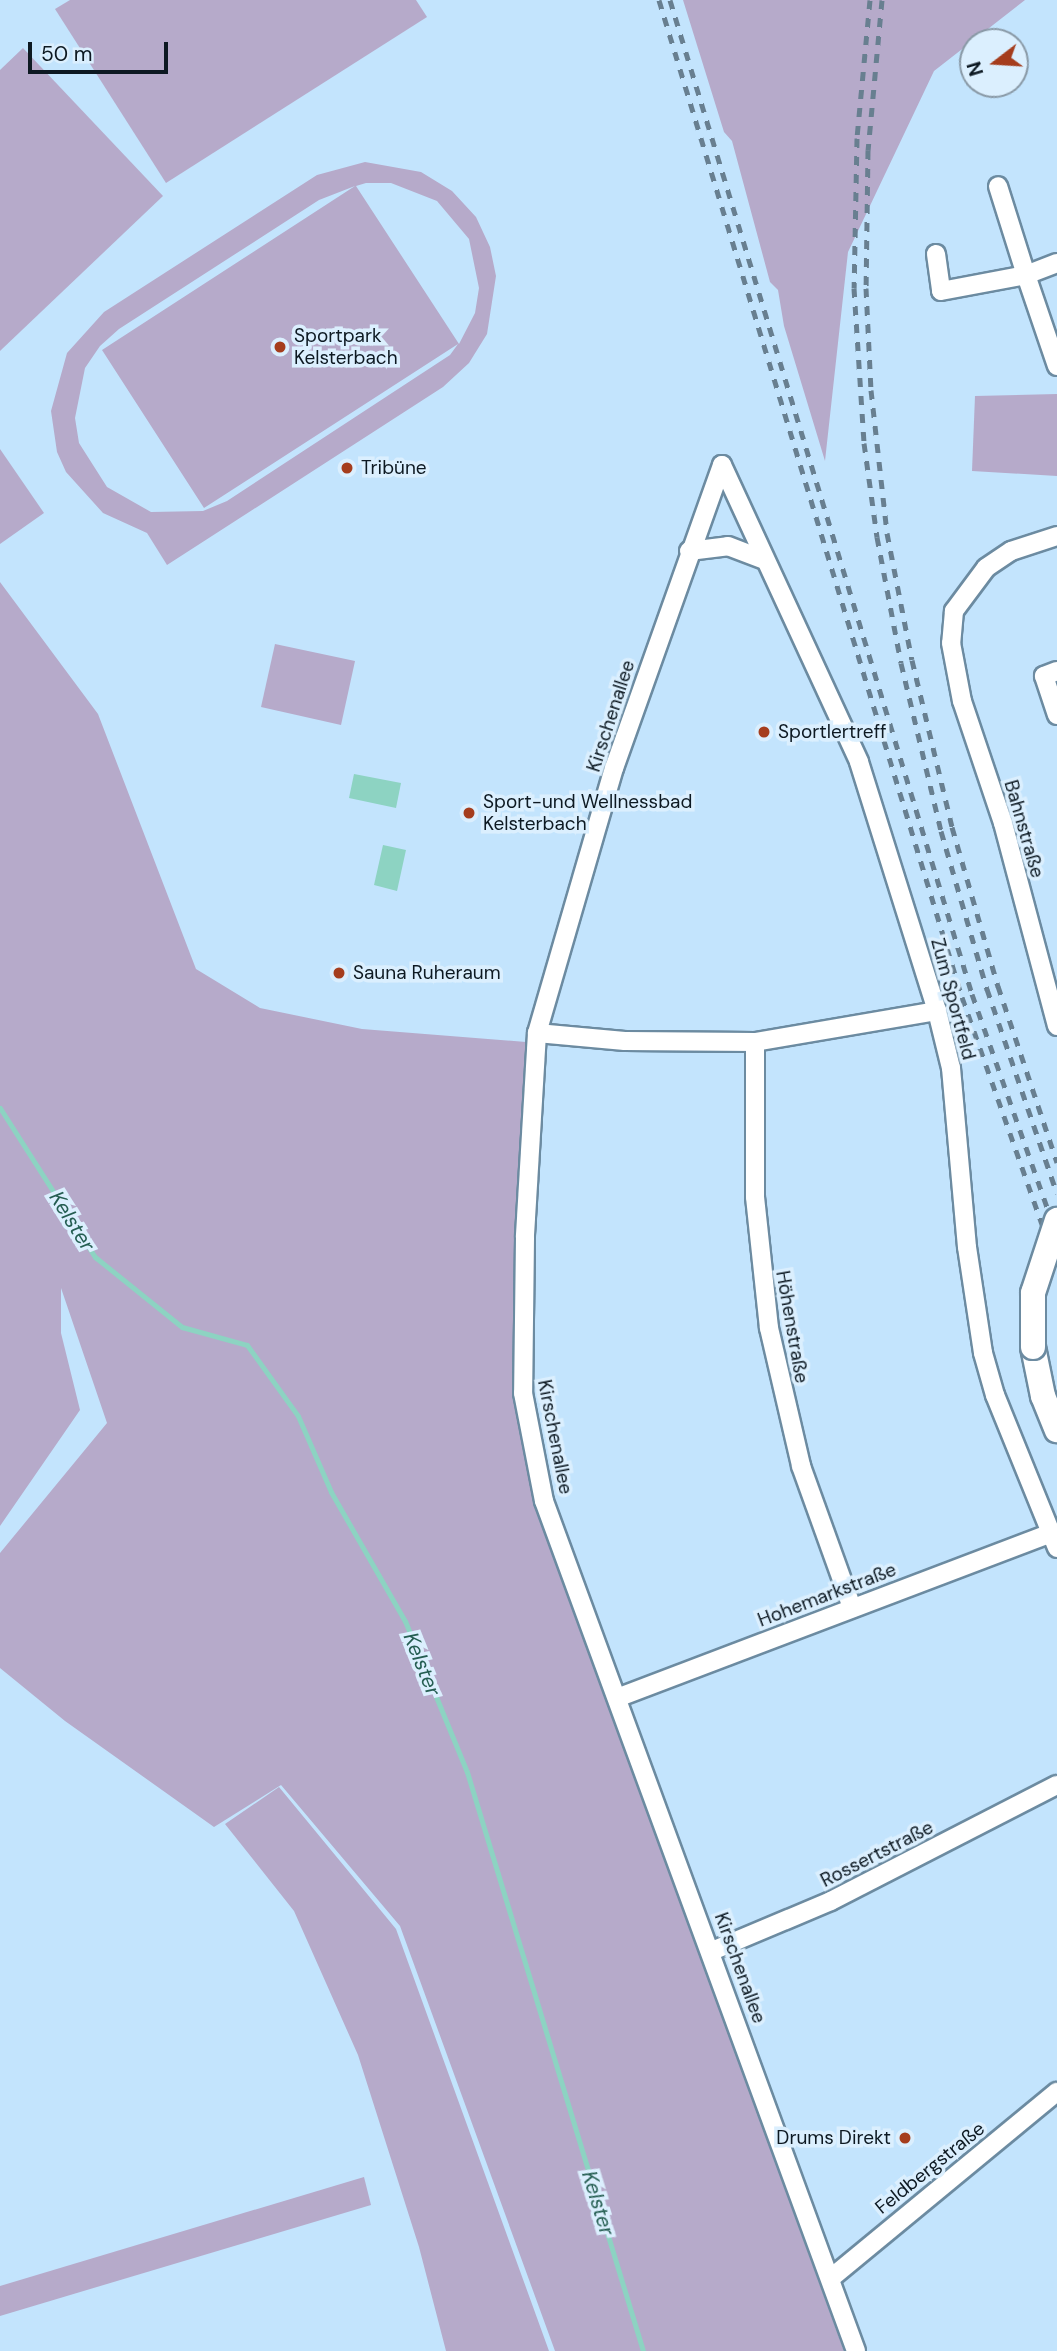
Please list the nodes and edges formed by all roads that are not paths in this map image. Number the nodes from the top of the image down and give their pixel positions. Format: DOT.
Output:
graph roads {
  1 [pos="998,186"];
  2 [pos="936,254"];
  3 [pos="1057,263"];
  4 [pos="1026,275"];
  5 [pos="1057,366"];
  6 [pos="722,465"];
  7 [pos="1057,536"];
  8 [pos="689,551"];
  9 [pos="762,559"];
  10 [pos="1057,671"];
  11 [pos="1057,715"];
  12 [pos="937,1011"];
  13 [pos="1057,1027"];
  14 [pos="537,1033"];
  15 [pos="755,1042"];
  16 [pos="1057,1220"];
  17 [pos="1057,1430"];
  18 [pos="1054,1541"];
  19 [pos="852,1608"];
  20 [pos="617,1698"];
  21 [pos="1057,1785"];
  22 [pos="712,1951"];
  23 [pos="1057,2092"];
  24 [pos="831,2278"];
  25 [pos="856,2351"];
  1 -- 4 [label="street"];
  2 -- 4 [label="street"];
  3 -- 4 [label="street"];
  4 -- 5 [label="street"];
  6 -- 8 [label="street, Kirschenallee"];
  6 -- 9 [label="street, Zum Sportfeld"];
  7 -- 13 [label="street, Bahnstraße"];
  8 -- 9 [label="street"];
  8 -- 14 [label="street, Kirschenallee"];
  9 -- 12 [label="street, Zum Sportfeld"];
  10 -- 11 [label="street"];
  12 -- 15 [label="street"];
  12 -- 18 [label="street, Zum Sportfeld"];
  14 -- 15 [label="street"];
  14 -- 20 [label="street, Kirschenallee"];
  15 -- 19 [label="street, Höhenstraße"];
  16 -- 17 [label="street, bridge"];
  18 -- 19 [label="street, Hohemarkstraße"];
  19 -- 20 [label="street, Hohemarkstraße"];
  20 -- 22 [label="street, Kirschenallee"];
  21 -- 22 [label="street, Rossertstraße"];
  22 -- 24 [label="street, Kirschenallee"];
  23 -- 24 [label="street, Feldbergstraße"];
  24 -- 25 [label="street, Kirschenallee"];
}
